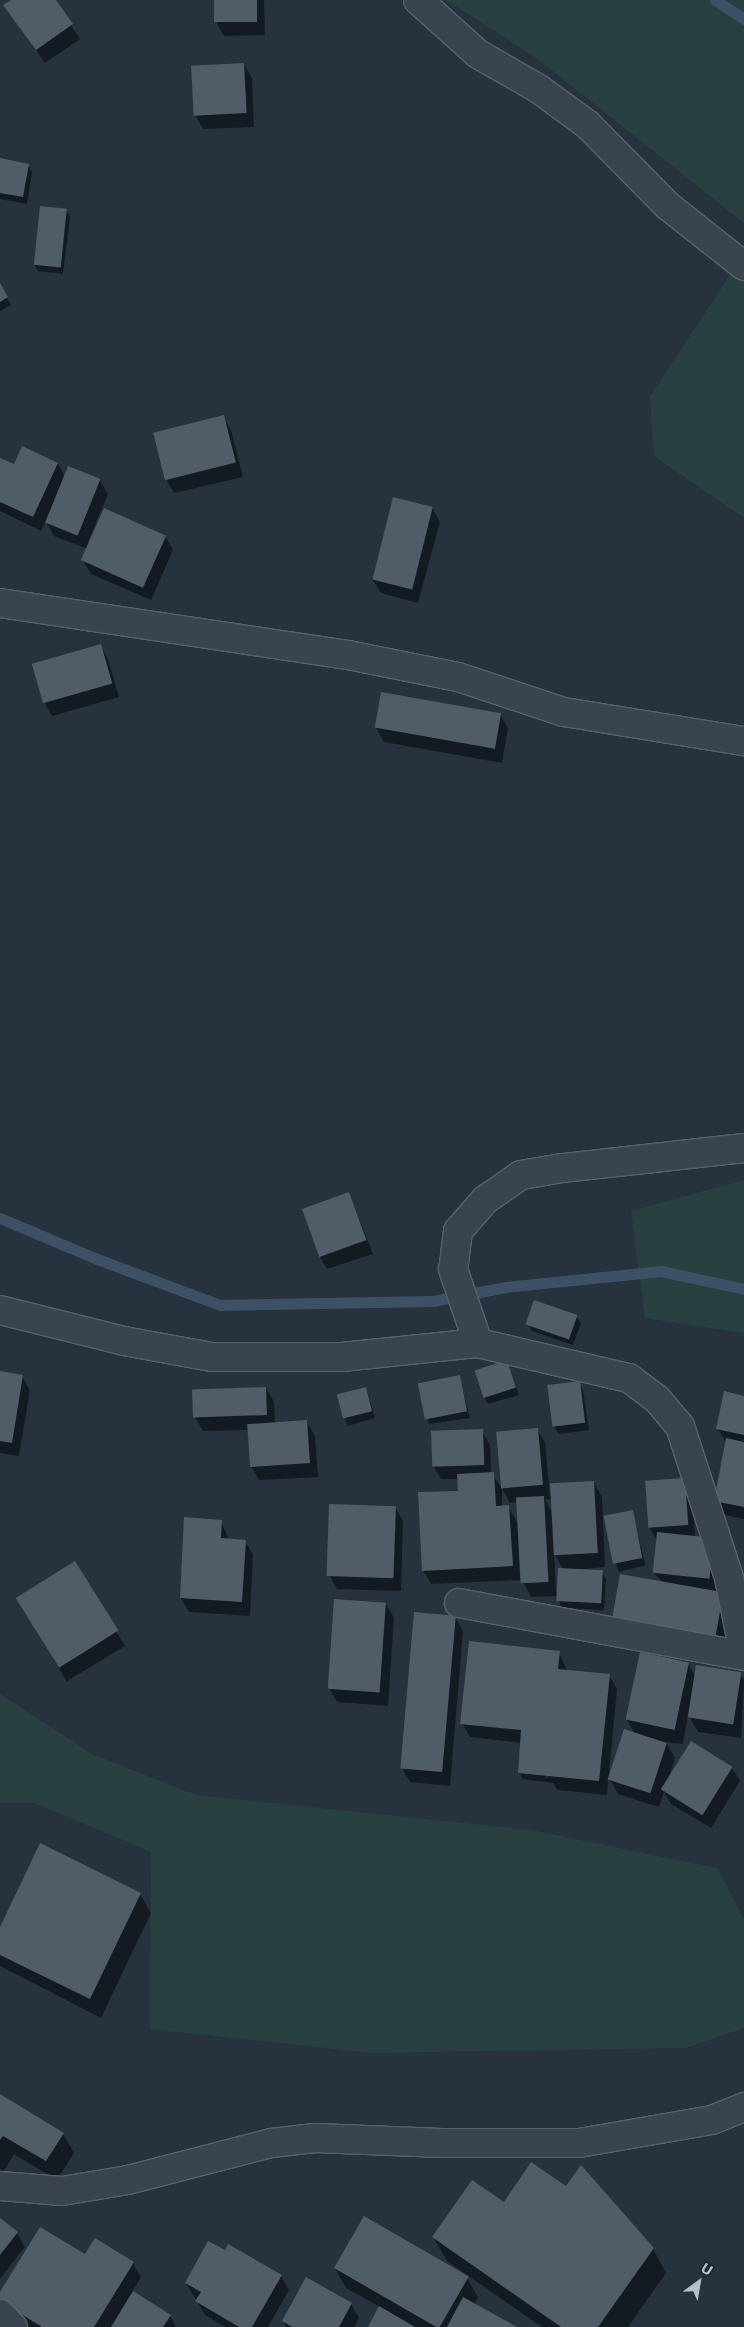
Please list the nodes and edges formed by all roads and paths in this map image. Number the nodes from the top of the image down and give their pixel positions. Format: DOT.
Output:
graph roads {
  1 [pos="418,0"];
  2 [pos="744,266"];
  3 [pos="0,603"];
  4 [pos="744,741"];
  5 [pos="744,1148"];
  6 [pos="0,1310"];
  7 [pos="475,1331"];
  8 [pos="458,1603"];
  9 [pos="744,1655"];
  10 [pos="744,2107"];
  11 [pos="0,2186"];
  12 [pos="0,2314"];
  13 [pos="12,2327"];
  1 -- 2 [label="street"];
  3 -- 4 [label="street"];
  5 -- 7 [label="street"];
  6 -- 7 [label="street"];
  7 -- 9 [label="street"];
  8 -- 9 [label="street"];
  10 -- 11 [label="street"];
  12 -- 13 [label="street"];
}
